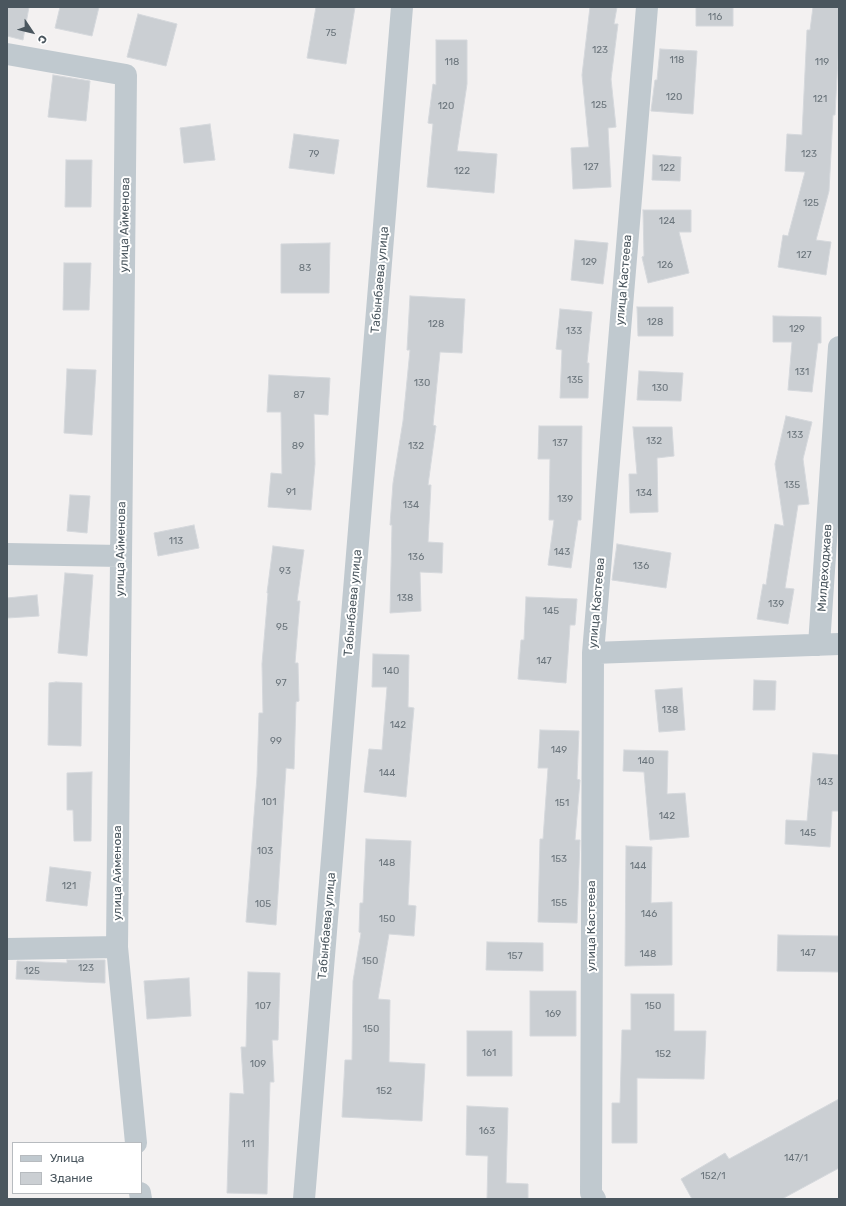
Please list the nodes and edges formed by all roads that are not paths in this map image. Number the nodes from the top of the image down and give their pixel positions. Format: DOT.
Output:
graph roads {
  1 [pos="402,7"];
  2 [pos="647,7"];
  3 [pos="7,54"];
  4 [pos="839,347"];
  5 [pos="7,554"];
  6 [pos="121,556"];
  7 [pos="829,644"];
  8 [pos="593,652"];
  9 [pos="117,947"];
  10 [pos="7,949"];
  11 [pos="136,1142"];
  12 [pos="304,1199"];
  13 [pos="595,1199"];
  1 -- 12 [label="street, Табынбаева улица"];
  2 -- 8 [label="street, улица Кастеева"];
  3 -- 6 [label="street, улица Айменова"];
  4 -- 7 [label="street, Милдеходжаев"];
  5 -- 6 [label="street"];
  6 -- 9 [label="street, улица Айменова"];
  7 -- 8 [label="street, Милдеходжаев"];
  8 -- 13 [label="street, улица Кастеева"];
  9 -- 10 [label="street"];
  9 -- 11 [label="street, улица Айменова"];
}
